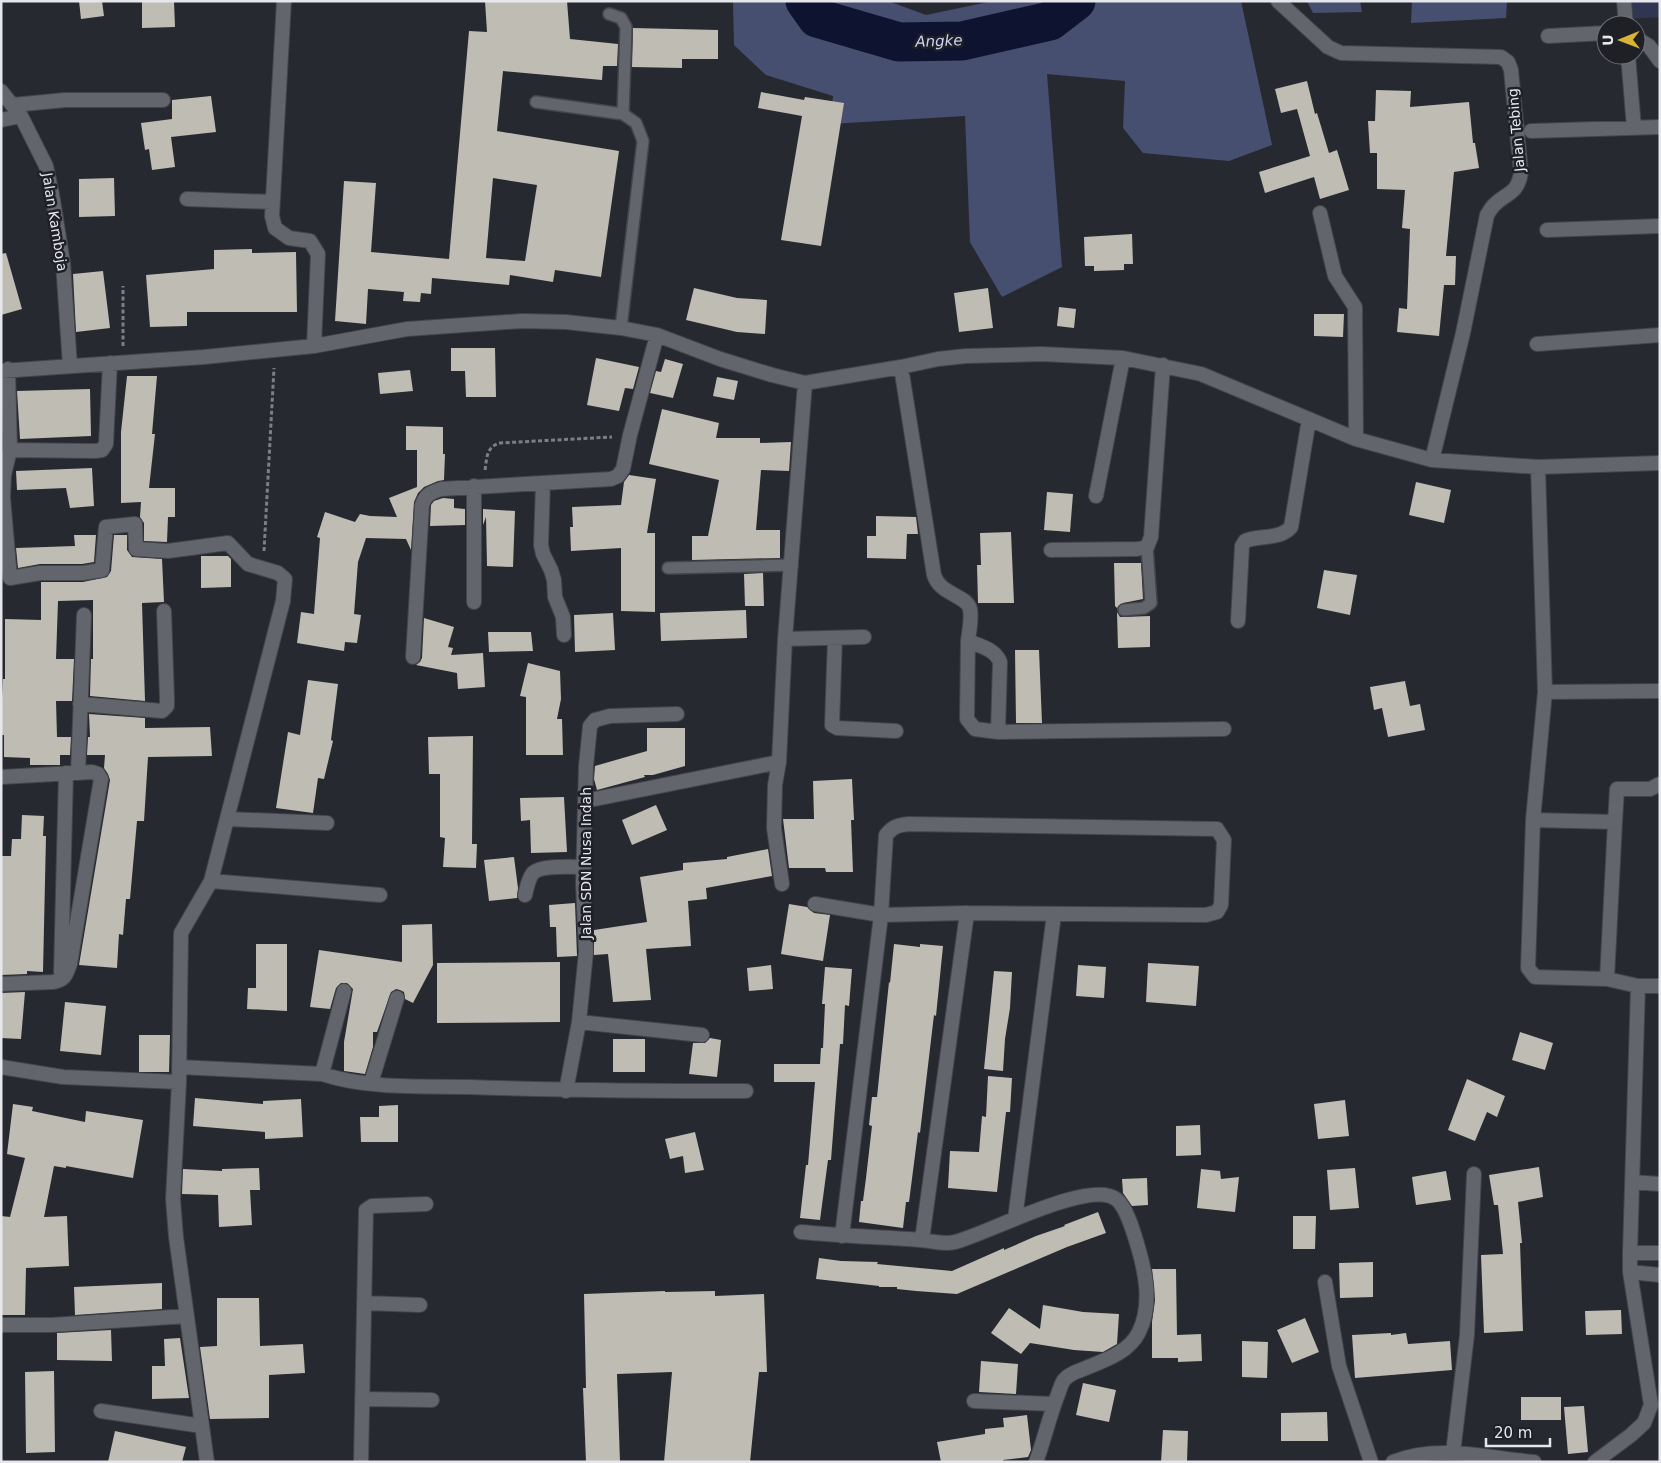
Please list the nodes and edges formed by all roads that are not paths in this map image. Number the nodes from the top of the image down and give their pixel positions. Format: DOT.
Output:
graph roads {
  1 [pos="284,1"];
  2 [pos="1278,1"];
  3 [pos="1624,1"];
  4 [pos="608,14"];
  5 [pos="1625,15"];
  6 [pos="1596,34"];
  7 [pos="1548,36"];
  8 [pos="1646,44"];
  9 [pos="1660,61"];
  10 [pos="1629,65"];
  11 [pos="1,91"];
  12 [pos="163,100"];
  13 [pos="536,102"];
  14 [pos="17,110"];
  15 [pos="623,114"];
  16 [pos="1,120"];
  17 [pos="1660,127"];
  18 [pos="1634,128"];
  19 [pos="1531,131"];
  20 [pos="187,199"];
  21 [pos="272,202"];
  22 [pos="1320,213"];
  23 [pos="1660,226"];
  24 [pos="1547,230"];
  25 [pos="621,328"];
  26 [pos="657,335"];
  27 [pos="1660,335"];
  28 [pos="1537,344"];
  29 [pos="314,346"];
  30 [pos="1123,358"];
  31 [pos="116,362"];
  32 [pos="1163,365"];
  33 [pos="70,366"];
  34 [pos="901,367"];
  35 [pos="5,370"];
  36 [pos="805,383"];
  37 [pos="1309,419"];
  38 [pos="1356,439"];
  39 [pos="10,450"];
  40 [pos="1432,460"];
  41 [pos="1660,464"];
  42 [pos="1538,468"];
  43 [pos="543,484"];
  44 [pos="479,486"];
  45 [pos="1096,496"];
  46 [pos="1147,547"];
  47 [pos="1051,550"];
  48 [pos="792,565"];
  49 [pos="668,568"];
  50 [pos="474,602"];
  51 [pos="164,610"];
  52 [pos="1124,610"];
  53 [pos="84,615"];
  54 [pos="1238,621"];
  55 [pos="564,635"];
  56 [pos="835,638"];
  57 [pos="864,638"];
  58 [pos="785,639"];
  59 [pos="968,641"];
  60 [pos="413,657"];
  61 [pos="1660,691"];
  62 [pos="1545,692"];
  63 [pos="80,704"];
  64 [pos="678,714"];
  65 [pos="1224,729"];
  66 [pos="896,731"];
  67 [pos="998,732"];
  68 [pos="779,762"];
  69 [pos="72,773"];
  70 [pos="1,776"];
  71 [pos="1660,784"];
  72 [pos="585,801"];
  73 [pos="227,819"];
  74 [pos="1533,820"];
  75 [pos="1615,822"];
  76 [pos="327,823"];
  77 [pos="584,867"];
  78 [pos="211,881"];
  79 [pos="782,884"];
  80 [pos="380,895"];
  81 [pos="525,895"];
  82 [pos="815,904"];
  83 [pos="967,913"];
  84 [pos="1054,914"];
  85 [pos="881,915"];
  86 [pos="1607,979"];
  87 [pos="61,981"];
  88 [pos="1,984"];
  89 [pos="1638,986"];
  90 [pos="1660,986"];
  91 [pos="344,992"];
  92 [pos="397,998"];
  93 [pos="579,1022"];
  94 [pos="702,1035"];
  95 [pos="1,1067"];
  96 [pos="179,1067"];
  97 [pos="322,1074"];
  98 [pos="179,1082"];
  99 [pos="372,1083"];
  100 [pos="566,1090"];
  101 [pos="746,1091"];
  102 [pos="1474,1174"];
  103 [pos="1632,1182"];
  104 [pos="1660,1184"];
  105 [pos="426,1204"];
  106 [pos="1014,1219"];
  107 [pos="801,1232"];
  108 [pos="842,1236"];
  109 [pos="922,1240"];
  110 [pos="1630,1253"];
  111 [pos="1660,1253"];
  112 [pos="1630,1272"];
  113 [pos="1660,1275"];
  114 [pos="1325,1282"];
  115 [pos="364,1303"];
  116 [pos="420,1305"];
  117 [pos="187,1316"];
  118 [pos="1,1325"];
  119 [pos="362,1398"];
  120 [pos="432,1400"];
  121 [pos="974,1400"];
  122 [pos="1054,1404"];
  123 [pos="101,1411"];
  124 [pos="202,1426"];
  125 [pos="1453,1453"];
  126 [pos="1489,1460"];
  127 [pos="207,1462"];
  128 [pos="361,1462"];
  129 [pos="1036,1462"];
  130 [pos="1371,1462"];
  131 [pos="1392,1462"];
  132 [pos="1534,1462"];
  133 [pos="1595,1462"];
  1 -- 21 [label="street"];
  2 -- 40 [label="street, Jalan Tebing"];
  3 -- 5 [label="street"];
  4 -- 15 [label="lane"];
  6 -- 7 [label="street"];
  8 -- 9 [label="street"];
  10 -- 18 [label="street"];
  11 -- 14 [label="street, Jalan Kamboja"];
  12 -- 14 [label="street"];
  13 -- 15 [label="lane"];
  14 -- 16 [label="street"];
  14 -- 33 [label="street, Jalan Kamboja"];
  15 -- 25 [label="lane"];
  17 -- 18 [label="street"];
  18 -- 19 [label="street"];
  20 -- 21 [label="street"];
  21 -- 29 [label="street"];
  22 -- 38 [label="street"];
  23 -- 24 [label="street"];
  25 -- 26 [label="street"];
  25 -- 29 [label="street"];
  26 -- 36 [label="street"];
  26 -- 43 [label="street"];
  27 -- 28 [label="street"];
  29 -- 31 [label="street"];
  30 -- 32 [label="street"];
  30 -- 34 [label="street"];
  30 -- 45 [label="street"];
  31 -- 33 [label="street"];
  31 -- 39 [label="street"];
  32 -- 37 [label="street"];
  32 -- 46 [label="street"];
  33 -- 35 [label="street"];
  34 -- 36 [label="street"];
  34 -- 59 [label="street"];
  35 -- 39 [label="street"];
  36 -- 48 [label="street"];
  37 -- 38 [label="street"];
  37 -- 54 [label="street"];
  38 -- 40 [label="street"];
  39 -- 73 [label="street"];
  40 -- 42 [label="street"];
  41 -- 42 [label="street"];
  42 -- 62 [label="street"];
  43 -- 44 [label="street"];
  43 -- 55 [label="street"];
  44 -- 50 [label="street"];
  44 -- 60 [label="street"];
  46 -- 47 [label="street"];
  46 -- 52 [label="lane"];
  48 -- 49 [label="lane"];
  48 -- 58 [label="street"];
  51 -- 63 [label="street"];
  53 -- 63 [label="street"];
  56 -- 57 [label="street"];
  56 -- 58 [label="street"];
  56 -- 66 [label="street"];
  58 -- 68 [label="street"];
  59 -- 67 [label="street"];
  59 -- 67 [label="street"];
  61 -- 62 [label="street"];
  62 -- 74 [label="street"];
  63 -- 69 [label="street"];
  64 -- 72 [label="street, Jalan SDN Nusa Indah"];
  65 -- 67 [label="street"];
  68 -- 72 [label="street"];
  68 -- 79 [label="street"];
  69 -- 70 [label="street"];
  69 -- 87 [label="street"];
  69 -- 87 [label="street"];
  71 -- 75 [label="street"];
  72 -- 77 [label="street, Jalan SDN Nusa Indah"];
  73 -- 76 [label="street"];
  73 -- 78 [label="street"];
  74 -- 75 [label="street"];
  74 -- 86 [label="street"];
  75 -- 86 [label="street"];
  77 -- 81 [label="street"];
  77 -- 93 [label="street, Jalan SDN Nusa Indah"];
  78 -- 80 [label="street"];
  78 -- 96 [label="street"];
  82 -- 85 [label="street"];
  83 -- 84 [label="street"];
  83 -- 85 [label="street"];
  83 -- 109 [label="street"];
  84 -- 85 [label="street"];
  84 -- 106 [label="street"];
  85 -- 108 [label="street"];
  86 -- 89 [label="street"];
  87 -- 88 [label="street"];
  89 -- 90 [label="street"];
  89 -- 103 [label="street"];
  91 -- 97 [label="street"];
  92 -- 99 [label="street"];
  93 -- 94 [label="street"];
  93 -- 100 [label="street, Jalan SDN Nusa Indah"];
  95 -- 98 [label="street"];
  96 -- 97 [label="street"];
  96 -- 98 [label="street"];
  97 -- 99 [label="street"];
  98 -- 117 [label="street"];
  99 -- 100 [label="street"];
  100 -- 101 [label="street"];
  102 -- 125 [label="street"];
  103 -- 104 [label="street"];
  103 -- 110 [label="street"];
  105 -- 115 [label="street"];
  106 -- 109 [label="street"];
  106 -- 122 [label="street"];
  107 -- 108 [label="street"];
  108 -- 109 [label="street"];
  110 -- 111 [label="street"];
  110 -- 112 [label="street"];
  112 -- 113 [label="street"];
  112 -- 133 [label="street"];
  114 -- 130 [label="street"];
  115 -- 116 [label="street"];
  115 -- 119 [label="street"];
  117 -- 118 [label="street"];
  117 -- 124 [label="street"];
  119 -- 120 [label="street"];
  119 -- 128 [label="street"];
  121 -- 122 [label="street"];
  122 -- 129 [label="street"];
  123 -- 124 [label="street"];
  124 -- 127 [label="street"];
  125 -- 126 [label="street"];
  125 -- 131 [label="street"];
  126 -- 132 [label="street"];
}
